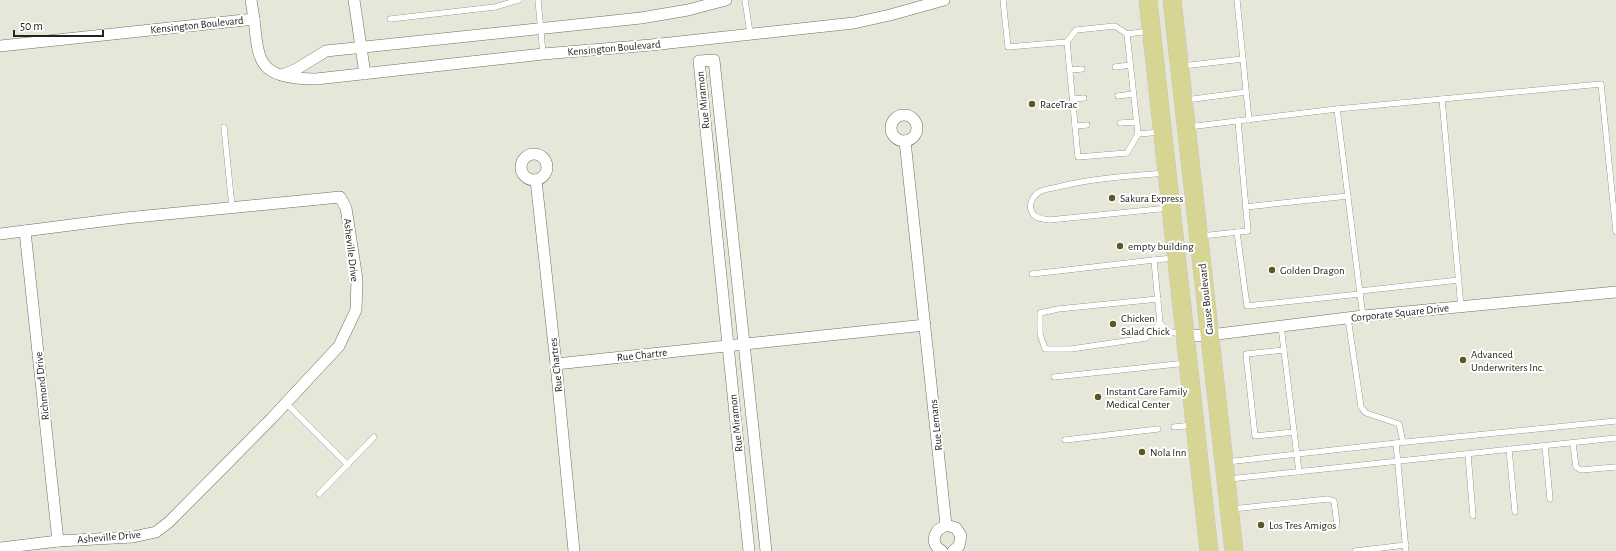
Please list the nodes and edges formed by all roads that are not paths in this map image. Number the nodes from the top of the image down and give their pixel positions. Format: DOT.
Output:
graph roads {
  1 [pos="252,0"];
  2 [pos="354,0"];
  3 [pos="519,0"];
  4 [pos="538,0"];
  5 [pos="726,0"];
  6 [pos="745,0"];
  7 [pos="944,0"];
  8 [pos="1003,0"];
  9 [pos="1148,0"];
  10 [pos="1172,0"];
  11 [pos="1237,0"];
  12 [pos="254,19"];
  13 [pos="390,19"];
  14 [pos="540,28"];
  15 [pos="1152,31"];
  16 [pos="750,33"];
  17 [pos="1127,34"];
  18 [pos="1067,42"];
  19 [pos="0,46"];
  20 [pos="361,46"];
  21 [pos="543,54"];
  22 [pos="1243,59"];
  23 [pos="1130,65"];
  24 [pos="1180,66"];
  25 [pos="1115,67"];
  26 [pos="1082,69"];
  27 [pos="1070,70"];
  28 [pos="365,74"];
  29 [pos="282,75"];
  30 [pos="1246,92"];
  31 [pos="1133,94"];
  32 [pos="1118,96"];
  33 [pos="1084,98"];
  34 [pos="1073,99"];
  35 [pos="1442,99"];
  36 [pos="1184,100"];
  37 [pos="1337,109"];
  38 [pos="1249,120"];
  39 [pos="1238,121"];
  40 [pos="1136,122"];
  41 [pos="1120,123"];
  42 [pos="1087,125"];
  43 [pos="1075,126"];
  44 [pos="224,127"];
  45 [pos="1187,128"];
  46 [pos="1163,132"];
  47 [pos="1138,134"];
  48 [pos="906,141"];
  49 [pos="1167,173"];
  50 [pos="536,180"];
  51 [pos="1348,196"];
  52 [pos="232,207"];
  53 [pos="1171,207"];
  54 [pos="1245,208"];
  55 [pos="25,231"];
  56 [pos="1237,232"];
  57 [pos="1616,232"];
  58 [pos="0,234"];
  59 [pos="1199,236"];
  60 [pos="1177,257"];
  61 [pos="1154,260"];
  62 [pos="1032,274"];
  63 [pos="1459,280"];
  64 [pos="1616,292"];
  65 [pos="1360,293"];
  66 [pos="1158,299"];
  67 [pos="1461,307"];
  68 [pos="1363,316"];
  69 [pos="1348,318"];
  70 [pos="1160,323"];
  71 [pos="925,325"];
  72 [pos="1281,326"];
  73 [pos="1210,334"];
  74 [pos="1185,336"];
  75 [pos="744,344"];
  76 [pos="728,346"];
  77 [pos="1284,350"];
  78 [pos="1189,363"];
  79 [pos="556,364"];
  80 [pos="1054,377"];
  81 [pos="286,403"];
  82 [pos="1616,421"];
  83 [pos="1196,425"];
  84 [pos="1174,428"];
  85 [pos="1158,429"];
  86 [pos="1294,432"];
  87 [pos="374,437"];
  88 [pos="1616,438"];
  89 [pos="1065,440"];
  90 [pos="1403,442"];
  91 [pos="1396,443"];
  92 [pos="1573,443"];
  93 [pos="1545,446"];
  94 [pos="1509,449"];
  95 [pos="1296,454"];
  96 [pos="1468,454"];
  97 [pos="1397,461"];
  98 [pos="1225,462"];
  99 [pos="348,465"];
  100 [pos="1616,467"];
  101 [pos="1298,472"];
  102 [pos="1227,480"];
  103 [pos="319,494"];
  104 [pos="1550,499"];
  105 [pos="1230,510"];
  106 [pos="1515,512"];
  107 [pos="1473,516"];
  108 [pos="1337,524"];
  109 [pos="946,526"];
  110 [pos="58,541"];
  111 [pos="0,548"];
  112 [pos="1406,548"];
  113 [pos="574,551"];
  114 [pos="749,551"];
  115 [pos="766,551"];
  116 [pos="942,551"];
  117 [pos="953,551"];
  118 [pos="1209,551"];
  119 [pos="1234,551"];
  120 [pos="1355,551"];
  1 -- 12 [label="street"];
  2 -- 20 [label="street"];
  3 -- 13 [label="lane"];
  4 -- 14 [label="lane"];
  5 -- 14 [label="street"];
  6 -- 16 [label="lane"];
  7 -- 16 [label="street, Kensington Boulevard"];
  8 -- 18 [label="lane"];
  9 -- 15 [label="main road"];
  10 -- 24 [label="main road, Gause Boulevard"];
  11 -- 22 [label="lane"];
  12 -- 19 [label="street, Kensington Boulevard"];
  12 -- 29 [label="street, Kensington Boulevard"];
  14 -- 20 [label="street"];
  14 -- 21 [label="lane"];
  15 -- 17 [label="lane"];
  15 -- 46 [label="main road"];
  16 -- 21 [label="street, Kensington Boulevard"];
  17 -- 18 [label="lane"];
  17 -- 23 [label="lane"];
  18 -- 27 [label="lane"];
  20 -- 28 [label="street"];
  20 -- 29 [label="street"];
  21 -- 28 [label="street, Kensington Boulevard"];
  22 -- 24 [label="lane"];
  22 -- 30 [label="lane"];
  23 -- 25 [label="lane"];
  23 -- 31 [label="lane"];
  24 -- 36 [label="main road, Gause Boulevard"];
  26 -- 27 [label="lane"];
  27 -- 34 [label="lane"];
  28 -- 29 [label="street, Kensington Boulevard"];
  30 -- 36 [label="lane"];
  30 -- 38 [label="lane"];
  31 -- 32 [label="lane"];
  31 -- 40 [label="lane"];
  33 -- 34 [label="lane"];
  34 -- 43 [label="lane"];
  35 -- 37 [label="lane"];
  35 -- 57 [label="lane"];
  35 -- 63 [label="lane"];
  36 -- 45 [label="main road, Gause Boulevard"];
  37 -- 38 [label="lane"];
  37 -- 51 [label="lane"];
  38 -- 39 [label="lane"];
  39 -- 45 [label="lane"];
  39 -- 54 [label="lane"];
  40 -- 41 [label="lane"];
  40 -- 47 [label="lane"];
  42 -- 43 [label="lane"];
  43 -- 47 [label="lane"];
  44 -- 52 [label="lane"];
  45 -- 59 [label="main road, Gause Boulevard"];
  46 -- 47 [label="lane"];
  46 -- 49 [label="main road"];
  48 -- 71 [label="street, Rue Lemans"];
  49 -- 53 [label="main road"];
  49 -- 53 [label="lane"];
  50 -- 79 [label="street, Rue Chartres"];
  51 -- 54 [label="lane"];
  51 -- 65 [label="lane"];
  52 -- 55 [label="street, Asheville Drive"];
  52 -- 81 [label="street, Asheville Drive"];
  53 -- 60 [label="main road"];
  54 -- 56 [label="lane"];
  55 -- 58 [label="street, Asheville Drive"];
  55 -- 110 [label="street, Richmond Drive"];
  56 -- 59 [label="lane"];
  56 -- 65 [label="lane"];
  59 -- 73 [label="main road, Gause Boulevard"];
  60 -- 61 [label="lane"];
  60 -- 74 [label="main road"];
  61 -- 62 [label="lane"];
  61 -- 66 [label="lane"];
  63 -- 65 [label="lane"];
  63 -- 67 [label="lane"];
  64 -- 67 [label="street, Corporate Square Drive"];
  65 -- 68 [label="lane"];
  66 -- 70 [label="lane"];
  66 -- 70 [label="lane"];
  67 -- 68 [label="street, Corporate Square Drive"];
  68 -- 69 [label="street, Corporate Square Drive"];
  69 -- 72 [label="street, Corporate Square Drive"];
  69 -- 90 [label="lane"];
  70 -- 74 [label="lane"];
  71 -- 75 [label="street"];
  71 -- 109 [label="street, Rue Lemans"];
  72 -- 73 [label="street, Corporate Square Drive"];
  72 -- 77 [label="lane"];
  73 -- 74 [label="street, Corporate Square Drive"];
  73 -- 98 [label="main road, Gause Boulevard"];
  74 -- 78 [label="main road"];
  75 -- 76 [label="street"];
  75 -- 76 [label="street, Rue Miramon"];
  75 -- 115 [label="street, Rue Miramon"];
  76 -- 79 [label="street, Rue Chartre"];
  76 -- 114 [label="street, Rue Miramon"];
  77 -- 86 [label="lane"];
  77 -- 86 [label="lane"];
  78 -- 80 [label="lane"];
  78 -- 83 [label="main road"];
  79 -- 113 [label="street, Rue Chartres"];
  81 -- 99 [label="lane"];
  81 -- 110 [label="street, Asheville Drive"];
  82 -- 90 [label="lane"];
  83 -- 84 [label="lane"];
  83 -- 118 [label="main road"];
  85 -- 89 [label="lane"];
  86 -- 95 [label="lane"];
  87 -- 99 [label="lane"];
  88 -- 92 [label="lane"];
  90 -- 91 [label="lane"];
  91 -- 95 [label="lane"];
  91 -- 97 [label="lane"];
  92 -- 93 [label="lane"];
  92 -- 100 [label="lane"];
  93 -- 94 [label="lane"];
  93 -- 104 [label="lane"];
  94 -- 96 [label="lane"];
  94 -- 106 [label="lane"];
  95 -- 98 [label="lane"];
  95 -- 101 [label="lane"];
  96 -- 97 [label="lane"];
  96 -- 107 [label="lane"];
  97 -- 101 [label="lane"];
  97 -- 112 [label="lane"];
  98 -- 102 [label="main road, Gause Boulevard"];
  99 -- 103 [label="lane"];
  101 -- 102 [label="lane"];
  102 -- 105 [label="main road, Gause Boulevard"];
  105 -- 108 [label="lane"];
  105 -- 119 [label="main road, Gause Boulevard"];
  109 -- 116 [label="street"];
  109 -- 117 [label="street"];
  110 -- 111 [label="street, Asheville Drive"];
  112 -- 120 [label="lane"];
}
